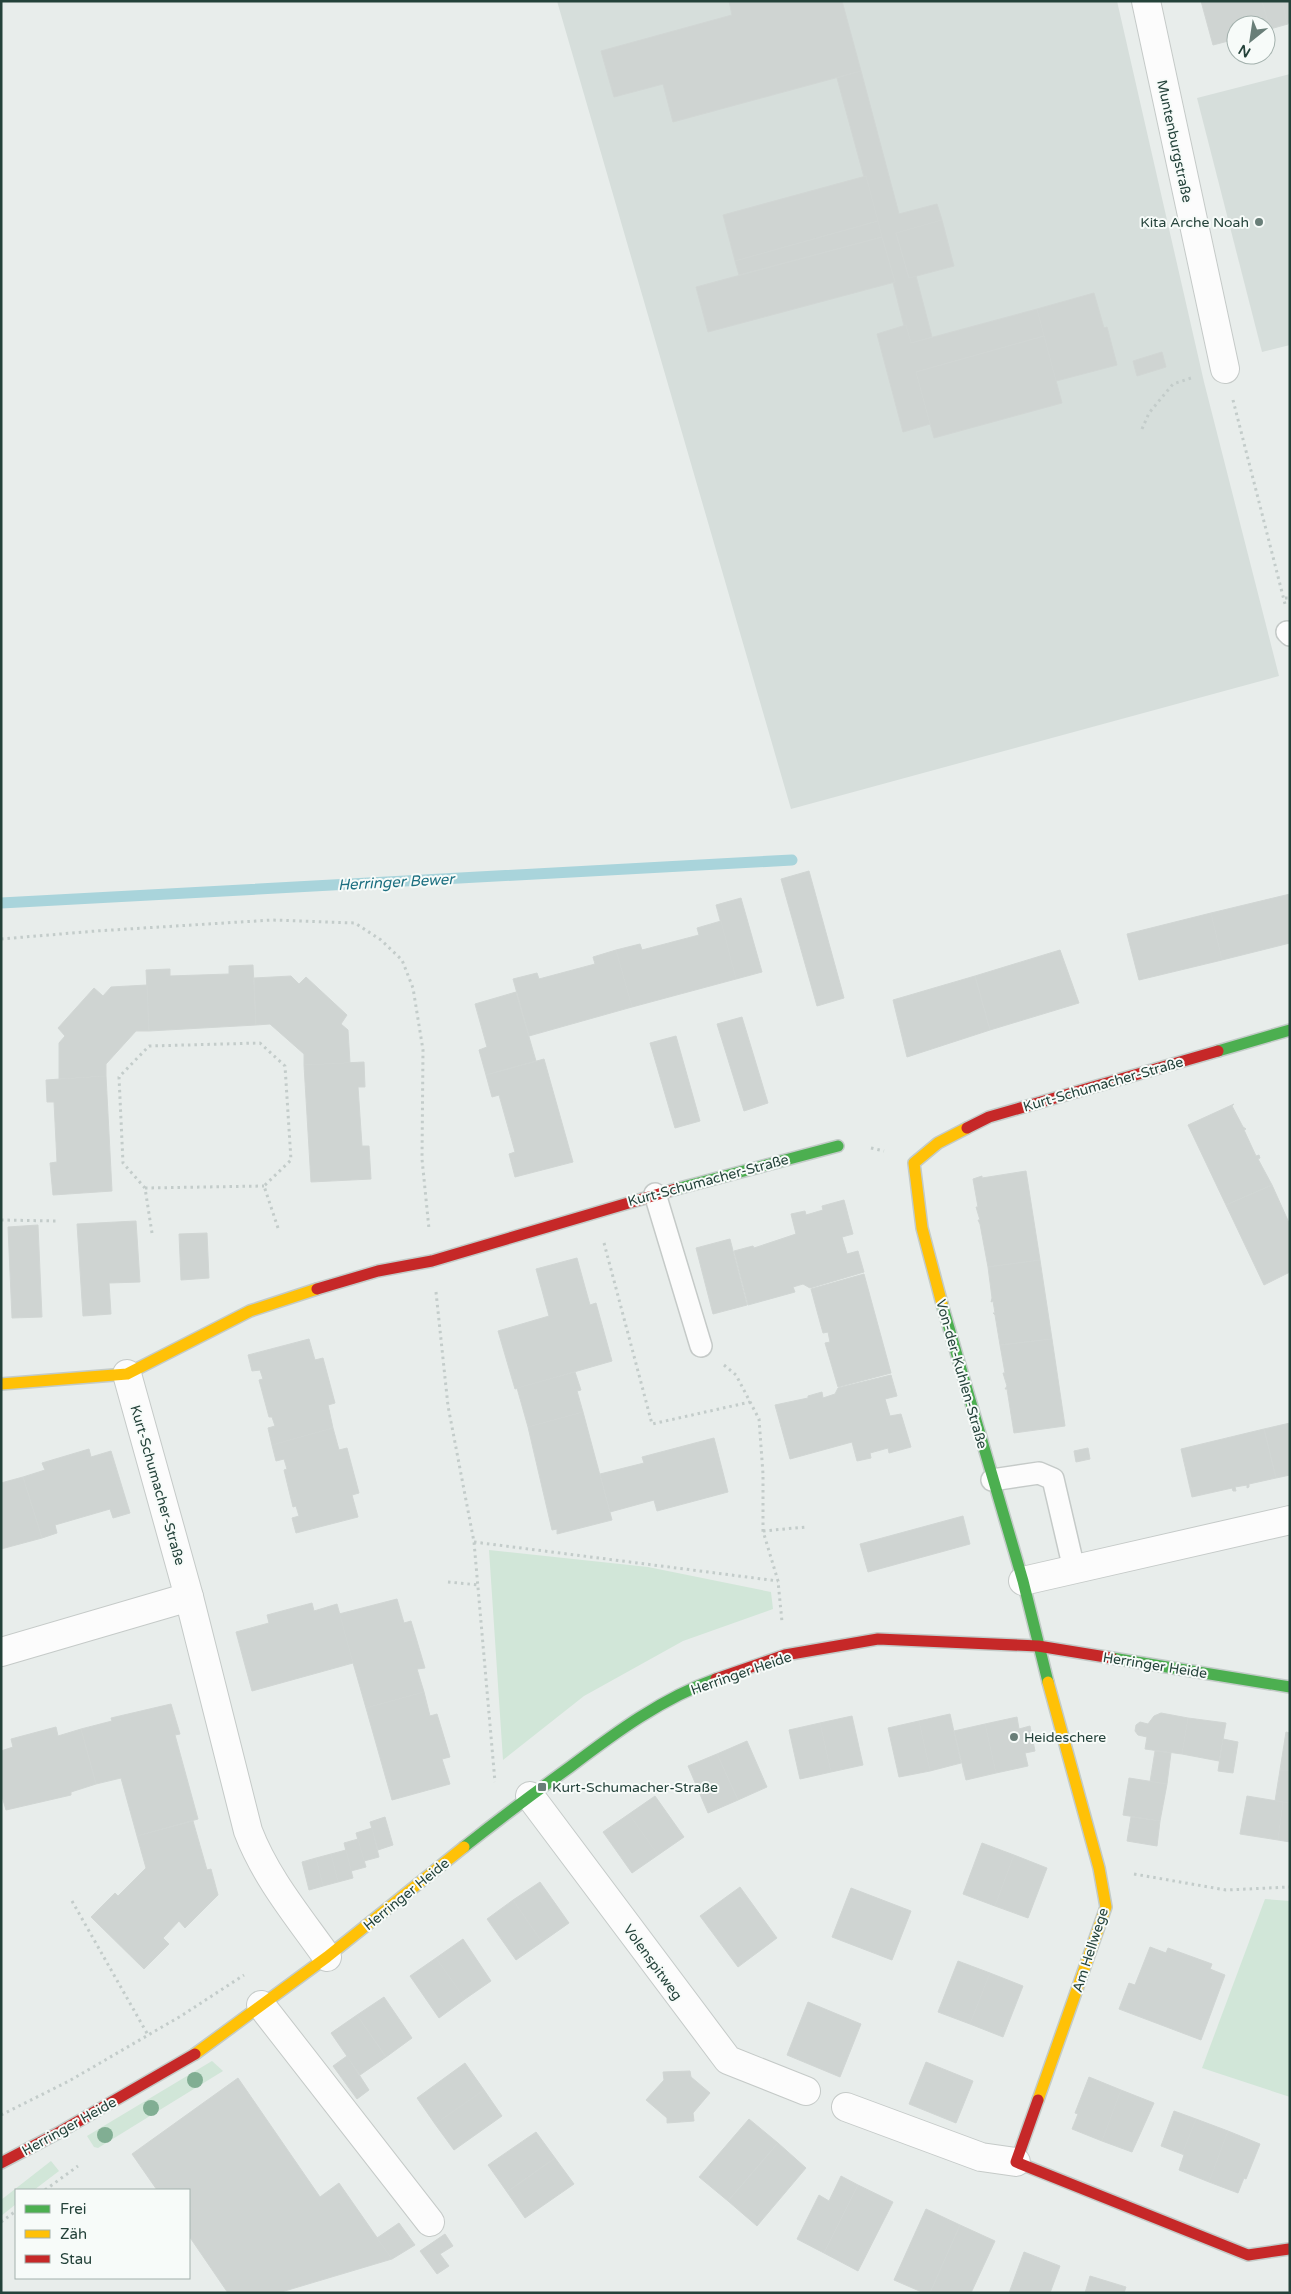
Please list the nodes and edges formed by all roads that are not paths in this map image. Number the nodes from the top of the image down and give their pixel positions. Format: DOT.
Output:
graph roads {
  1 [pos="1146,1"];
  2 [pos="1225,369"];
  3 [pos="1290,1030"];
  4 [pos="838,1146"];
  5 [pos="914,1163"];
  6 [pos="655,1194"];
  7 [pos="701,1346"];
  8 [pos="127,1374"];
  9 [pos="1,1384"];
  10 [pos="992,1480"];
  11 [pos="1290,1520"];
  12 [pos="1074,1569"];
  13 [pos="1023,1581"];
  14 [pos="189,1597"];
  15 [pos="1038,1646"];
  16 [pos="1,1652"];
  17 [pos="1290,1688"];
  18 [pos="530,1796"];
  19 [pos="327,1957"];
  20 [pos="261,2004"];
  21 [pos="806,2091"];
  22 [pos="846,2107"];
  23 [pos="1016,2162"];
  24 [pos="1,2163"];
  25 [pos="430,2222"];
  26 [pos="1289,2249"];
  1 -- 2 [label="street, Muntenburgstraße"];
  3 -- 5 [label="street, Kurt-Schumacher-Straße"];
  4 -- 6 [label="street, Kurt-Schumacher-Straße"];
  5 -- 10 [label="street, Von-der-Kuhlen-Straße"];
  6 -- 7 [label="lane"];
  6 -- 8 [label="street, Kurt-Schumacher-Straße"];
  8 -- 9 [label="street, Kurt-Schumacher-Straße"];
  8 -- 14 [label="street, Kurt-Schumacher-Straße"];
  10 -- 12 [label="lane"];
  10 -- 13 [label="street, Von-der-Kuhlen-Straße"];
  11 -- 12 [label="street"];
  12 -- 13 [label="street"];
  13 -- 15 [label="street, Von-der-Kuhlen-Straße"];
  14 -- 16 [label="street"];
  14 -- 19 [label="street, Kurt-Schumacher-Straße"];
  15 -- 17 [label="street, Herringer Heide"];
  15 -- 18 [label="street, Herringer Heide"];
  15 -- 23 [label="street, Am Hellwege"];
  18 -- 19 [label="street, Herringer Heide"];
  18 -- 21 [label="street, Volenspitweg"];
  19 -- 20 [label="street, Herringer Heide"];
  20 -- 24 [label="street, Herringer Heide"];
  20 -- 25 [label="street"];
  22 -- 23 [label="street"];
  23 -- 26 [label="street"];
}
